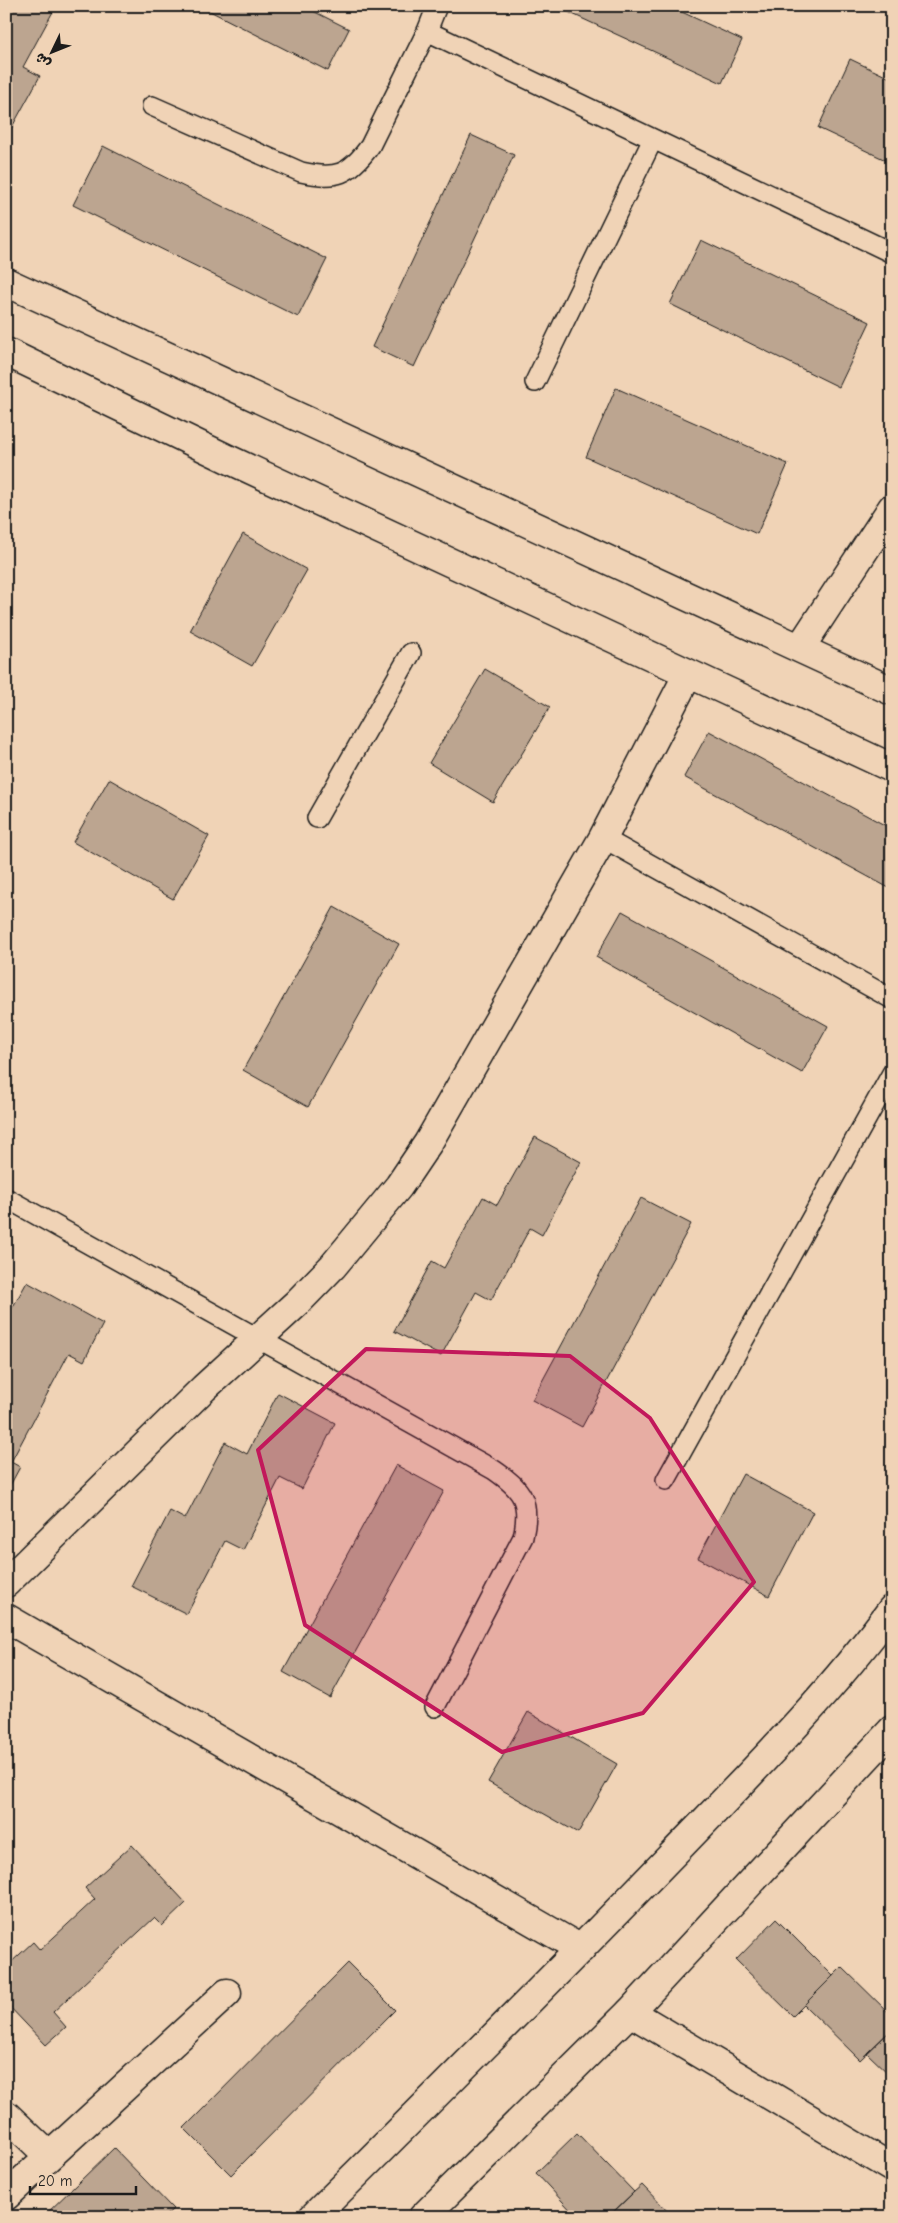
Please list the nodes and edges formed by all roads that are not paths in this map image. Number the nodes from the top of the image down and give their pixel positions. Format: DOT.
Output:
graph roads {
  1 [pos="437,6"];
  2 [pos="427,32"];
  3 [pos="152,106"];
  4 [pos="653,139"];
  5 [pos="892,253"];
  6 [pos="6,282"];
  7 [pos="6,352"];
  8 [pos="534,382"];
  9 [pos="892,508"];
  10 [pos="800,648"];
  11 [pos="411,653"];
  12 [pos="688,674"];
  13 [pos="892,690"];
  14 [pos="892,768"];
  15 [pos="317,818"];
  16 [pos="603,838"];
  17 [pos="892,999"];
  18 [pos="892,1073"];
  19 [pos="6,1198"];
  20 [pos="259,1338"];
  21 [pos="666,1480"];
  22 [pos="6,1583"];
  23 [pos="892,1609"];
  24 [pos="6,1618"];
  25 [pos="435,1707"];
  26 [pos="892,1730"];
  27 [pos="581,1949"];
  28 [pos="226,1993"];
  29 [pos="630,2012"];
  30 [pos="6,2115"];
  31 [pos="49,2156"];
  32 [pos="892,2168"];
  33 [pos="6,2196"];
  34 [pos="313,2217"];
  35 [pos="423,2217"];
  1 -- 2 [label="lane"];
  2 -- 3 [label="lane"];
  2 -- 4 [label="lane"];
  4 -- 5 [label="lane"];
  4 -- 8 [label="lane"];
  6 -- 10 [label="street"];
  7 -- 12 [label="street"];
  9 -- 10 [label="street"];
  10 -- 13 [label="street"];
  11 -- 15 [label="lane"];
  12 -- 14 [label="street"];
  12 -- 16 [label="street"];
  16 -- 17 [label="lane"];
  16 -- 20 [label="street"];
  18 -- 21 [label="lane"];
  19 -- 20 [label="lane"];
  20 -- 22 [label="street"];
  20 -- 25 [label="lane"];
  23 -- 27 [label="street"];
  24 -- 27 [label="street"];
  26 -- 29 [label="street"];
  27 -- 34 [label="street"];
  28 -- 31 [label="street"];
  29 -- 32 [label="street"];
  29 -- 35 [label="street"];
  30 -- 31 [label="street"];
  31 -- 33 [label="street"];
}
